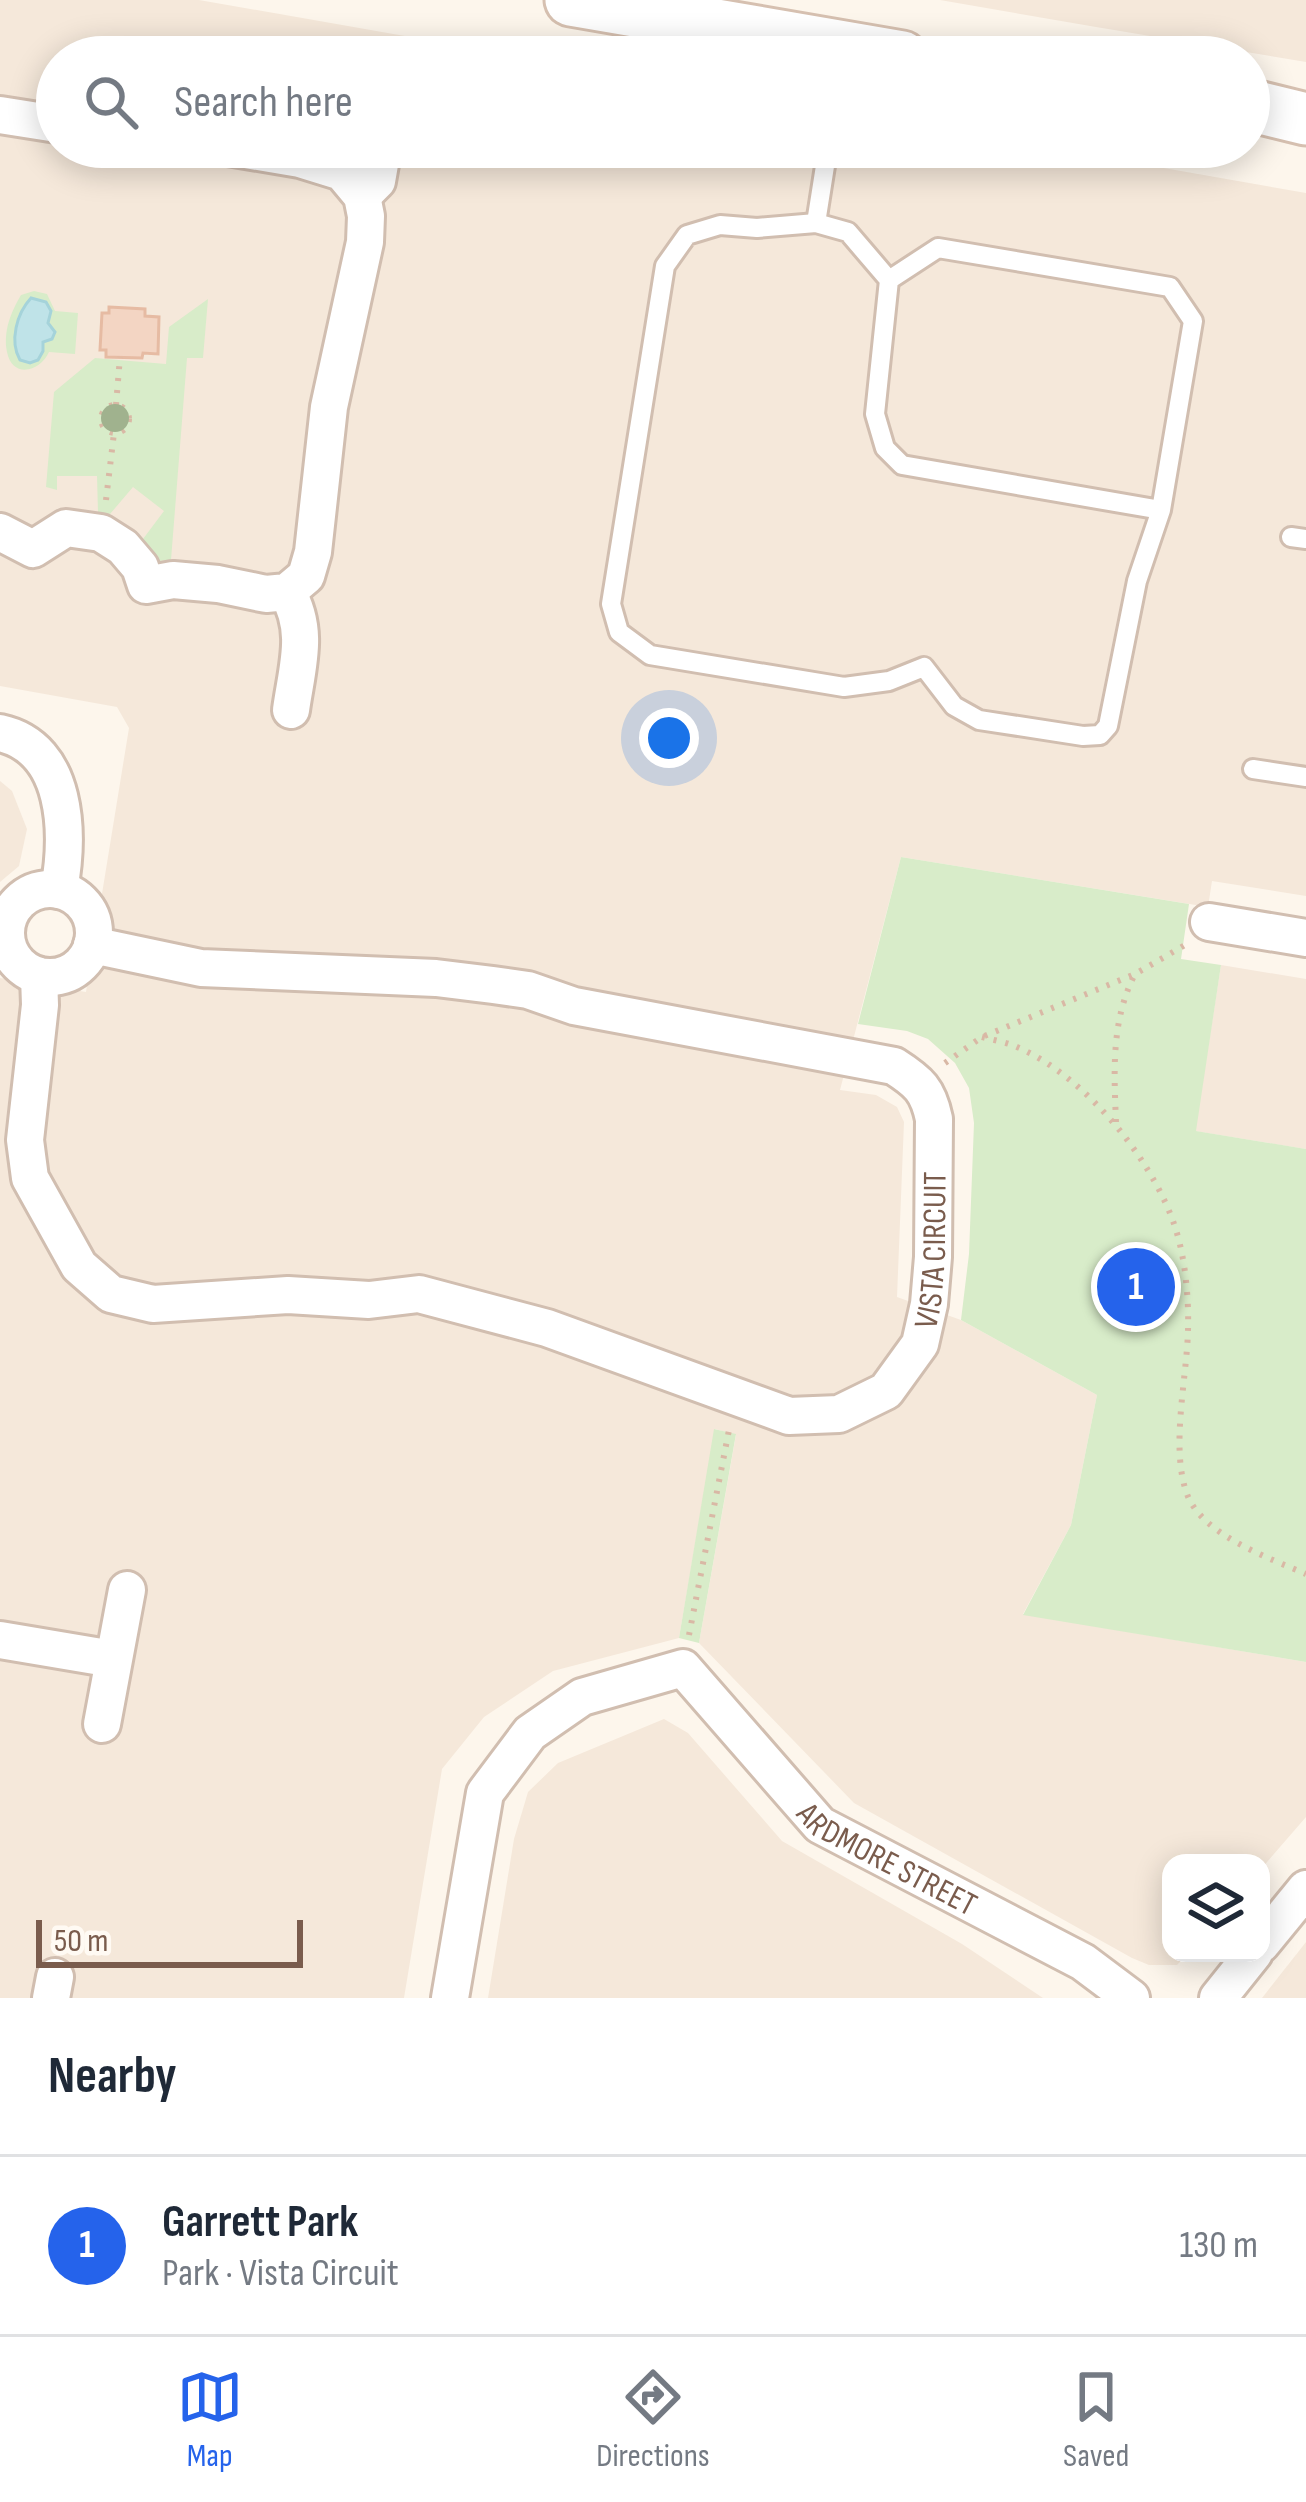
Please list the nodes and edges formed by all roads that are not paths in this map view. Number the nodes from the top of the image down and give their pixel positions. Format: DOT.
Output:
graph roads {
  1 [pos="571,0"];
  2 [pos="761,36"];
  3 [pos="1270,110"];
  4 [pos="0,115"];
  5 [pos="1306,118"];
  6 [pos="36,121"];
  7 [pos="1270,130"];
  8 [pos="1306,133"];
  9 [pos="329,168"];
  10 [pos="379,168"];
  11 [pos="825,168"];
  12 [pos="362,196"];
  13 [pos="816,224"];
  14 [pos="889,280"];
  15 [pos="1161,510"];
  16 [pos="0,532"];
  17 [pos="287,592"];
  18 [pos="290,710"];
  19 [pos="0,733"];
  20 [pos="1252,769"];
  21 [pos="1306,777"];
  22 [pos="59,890"];
  23 [pos="1209,922"];
  24 [pos="1306,938"];
  25 [pos="92,945"];
  26 [pos="39,976"];
  27 [pos="127,1590"];
  28 [pos="0,1640"];
  29 [pos="113,1659"];
  30 [pos="102,1724"];
  31 [pos="1306,1889"];
  32 [pos="1270,1934"];
  33 [pos="1247,1962"];
  34 [pos="450,1998"];
  35 [pos="1132,1998"];
  36 [pos="1218,1998"];
  1 -- 2 [label="street"];
  3 -- 5 [label="street"];
  4 -- 6 [label="street"];
  7 -- 8 [label="street"];
  9 -- 12 [label="street"];
  10 -- 12 [label="street"];
  11 -- 13 [label="lane"];
  12 -- 17 [label="street"];
  13 -- 14 [label="lane"];
  13 -- 15 [label="lane"];
  14 -- 15 [label="lane"];
  14 -- 15 [label="lane"];
  16 -- 17 [label="street"];
  17 -- 18 [label="street"];
  19 -- 22 [label="street"];
  20 -- 21 [label="lane"];
  22 -- 25 [label="street"];
  22 -- 26 [label="street"];
  23 -- 24 [label="street"];
  25 -- 26 [label="street"];
  25 -- 26 [label="street, VISTA CIRCUIT"];
  27 -- 29 [label="street"];
  28 -- 29 [label="street"];
  29 -- 30 [label="street"];
  31 -- 32 [label="street"];
  33 -- 36 [label="street"];
  34 -- 35 [label="street, ARDMORE STREET"];
}
